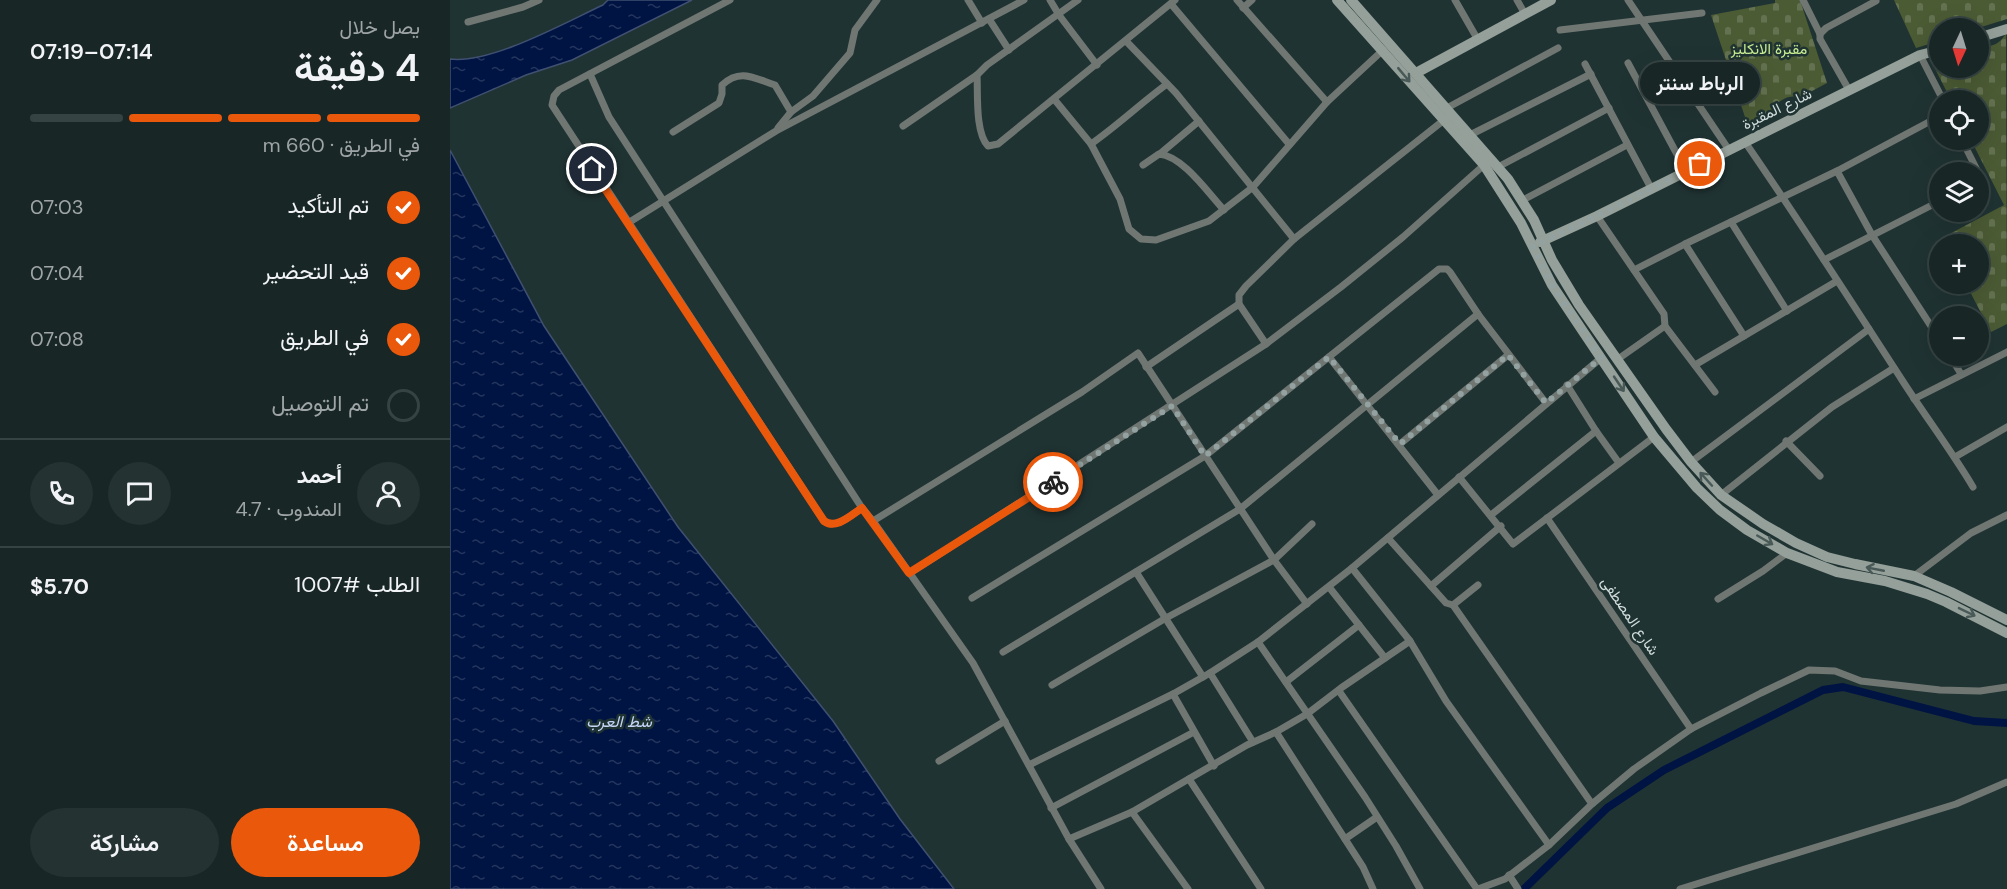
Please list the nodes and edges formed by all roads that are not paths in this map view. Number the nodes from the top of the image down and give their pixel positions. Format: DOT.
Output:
graph roads {
  1 [pos="540,0"];
  2 [pos="730,0"];
  3 [pos="878,0"];
  4 [pos="1024,0"];
  5 [pos="1050,0"];
  6 [pos="1078,0"];
  7 [pos="1237,0"];
  8 [pos="1252,0"];
  9 [pos="1351,0"];
  10 [pos="1455,0"];
  11 [pos="1517,0"];
  12 [pos="1551,0"];
  13 [pos="1628,0"];
  14 [pos="1803,0"];
  15 [pos="972,1"];
  16 [pos="1339,1"];
  17 [pos="1876,1"];
  18 [pos="1173,2"];
  19 [pos="1243,8"];
  20 [pos="1702,13"];
  21 [pos="1525,14"];
  22 [pos="1059,15"];
  23 [pos="1641,20"];
  24 [pos="986,21"];
  25 [pos="468,22"];
  26 [pos="2007,29"];
  27 [pos="1560,30"];
  28 [pos="1820,34"];
  29 [pos="1989,35"];
  30 [pos="1478,40"];
  31 [pos="1126,41"];
  32 [pos="1557,48"];
  33 [pos="1009,50"];
  34 [pos="1383,50"];
  35 [pos="1929,53"];
  36 [pos="1920,55"];
  37 [pos="1628,63"];
  38 [pos="1098,64"];
  39 [pos="1585,64"];
  40 [pos="590,74"];
  41 [pos="1416,74"];
  42 [pos="1591,74"];
  43 [pos="977,75"];
  44 [pos="1167,84"];
  45 [pos="1849,90"];
  46 [pos="1938,90"];
  47 [pos="1054,99"];
  48 [pos="1327,102"];
  49 [pos="1609,108"];
  50 [pos="1445,109"];
  51 [pos="791,112"];
  52 [pos="1444,120"];
  53 [pos="1200,121"];
  54 [pos="1929,122"];
  55 [pos="903,126"];
  56 [pos="776,131"];
  57 [pos="673,132"];
  58 [pos="1468,136"];
  59 [pos="1745,142"];
  60 [pos="1091,144"];
  61 [pos="1289,144"];
  62 [pos="1627,145"];
  63 [pos="1729,150"];
  64 [pos="1161,153"];
  65 [pos="1143,165"];
  66 [pos="1484,165"];
  67 [pos="1498,167"];
  68 [pos="1686,171"];
  69 [pos="1837,171"];
  70 [pos="1253,187"];
  71 [pos="1651,188"];
  72 [pos="1783,197"];
  73 [pos="1523,200"];
  74 [pos="663,202"];
  75 [pos="1929,206"];
  76 [pos="1224,210"];
  77 [pos="1597,216"];
  78 [pos="1731,222"];
  79 [pos="628,223"];
  80 [pos="1872,235"];
  81 [pos="1294,239"];
  82 [pos="1545,240"];
  83 [pos="1685,244"];
  84 [pos="1533,246"];
  85 [pos="1824,260"];
  86 [pos="1634,270"];
  87 [pos="1837,281"];
  88 [pos="1239,304"];
  89 [pos="1787,311"];
  90 [pos="1478,314"];
  91 [pos="1929,323"];
  92 [pos="1665,326"];
  93 [pos="1869,329"];
  94 [pos="1744,336"];
  95 [pos="1266,344"];
  96 [pos="2007,352"];
  97 [pos="1508,355"];
  98 [pos="1615,355"];
  99 [pos="1329,357"];
  100 [pos="1601,358"];
  101 [pos="1695,365"];
  102 [pos="1956,366"];
  103 [pos="1146,367"];
  104 [pos="1894,368"];
  105 [pos="1961,374"];
  106 [pos="1567,385"];
  107 [pos="1715,392"];
  108 [pos="1914,399"];
  109 [pos="1546,403"];
  110 [pos="1368,405"];
  111 [pos="1172,406"];
  112 [pos="2007,427"];
  113 [pos="1596,431"];
  114 [pos="1654,437"];
  115 [pos="1786,441"];
  116 [pos="1400,444"];
  117 [pos="1205,456"];
  118 [pos="1955,457"];
  119 [pos="1691,462"];
  120 [pos="1619,464"];
  121 [pos="1820,476"];
  122 [pos="1460,477"];
  123 [pos="1972,487"];
  124 [pos="1438,495"];
  125 [pos="1721,495"];
  126 [pos="862,508"];
  127 [pos="1240,509"];
  128 [pos="1491,515"];
  129 [pos="2007,515"];
  130 [pos="1753,517"];
  131 [pos="1547,518"];
  132 [pos="873,521"];
  133 [pos="1312,524"];
  134 [pos="1501,526"];
  135 [pos="1744,528"];
  136 [pos="1388,538"];
  137 [pos="1787,553"];
  138 [pos="1274,560"];
  139 [pos="1352,568"];
  140 [pos="1136,572"];
  141 [pos="909,573"];
  142 [pos="1914,576"];
  143 [pos="1478,585"];
  144 [pos="1431,586"];
  145 [pos="1329,587"];
  146 [pos="1949,597"];
  147 [pos="972,598"];
  148 [pos="1718,599"];
  149 [pos="1307,604"];
  150 [pos="1453,605"];
  151 [pos="1166,618"];
  152 [pos="2007,620"];
  153 [pos="1359,625"];
  154 [pos="2007,633"];
  155 [pos="1410,641"];
  156 [pos="1258,642"];
  157 [pos="1003,652"];
  158 [pos="1385,658"];
  159 [pos="1206,675"];
  160 [pos="1286,682"];
  161 [pos="1052,685"];
  162 [pos="2007,687"];
  163 [pos="1339,691"];
  164 [pos="1173,694"];
  165 [pos="1307,714"];
  166 [pos="1005,721"];
  167 [pos="1691,729"];
  168 [pos="1194,732"];
  169 [pos="1276,732"];
  170 [pos="1253,742"];
  171 [pos="939,761"];
  172 [pos="1029,765"];
  173 [pos="1214,766"];
  174 [pos="1189,779"];
  175 [pos="2007,782"];
  176 [pos="1592,804"];
  177 [pos="1051,808"];
  178 [pos="1132,812"];
  179 [pos="1377,817"];
  180 [pos="1069,839"];
  181 [pos="1345,839"];
  182 [pos="1549,845"];
  183 [pos="1510,877"];
  184 [pos="1101,889"];
  185 [pos="1188,889"];
  186 [pos="1261,889"];
  187 [pos="1373,889"];
  188 [pos="1420,889"];
  189 [pos="1477,889"];
  190 [pos="1518,889"];
  191 [pos="1680,889"];
  1 -- 25 [label="street"];
  2 -- 40 [label="street"];
  3 -- 51 [label="street"];
  4 -- 24 [label="street"];
  5 -- 22 [label="street"];
  6 -- 22 [label="street"];
  7 -- 19 [label="street"];
  8 -- 19 [label="street"];
  9 -- 41 [label="street"];
  10 -- 30 [label="street"];
  11 -- 21 [label="street"];
  12 -- 21 [label="street"];
  13 -- 23 [label="street"];
  14 -- 28 [label="street"];
  15 -- 24 [label="street"];
  16 -- 34 [label="street"];
  17 -- 28 [label="street"];
  18 -- 31 [label="street"];
  18 -- 61 [label="street"];
  19 -- 48 [label="street"];
  20 -- 23 [label="street"];
  21 -- 30 [label="street"];
  22 -- 33 [label="street"];
  22 -- 38 [label="street"];
  23 -- 27 [label="street"];
  23 -- 63 [label="street"];
  24 -- 33 [label="street"];
  24 -- 56 [label="street"];
  26 -- 29 [label="street"];
  28 -- 45 [label="street"];
  30 -- 41 [label="street"];
  31 -- 38 [label="street"];
  31 -- 44 [label="street"];
  32 -- 50 [label="street"];
  33 -- 43 [label="street"];
  34 -- 48 [label="street"];
  34 -- 52 [label="street, one-way"];
  35 -- 36 [label="street, شارع المقبرة"];
  36 -- 45 [label="street, شارع المقبرة"];
  36 -- 46 [label="street"];
  37 -- 68 [label="street"];
  38 -- 47 [label="street"];
  39 -- 42 [label="street"];
  40 -- 74 [label="street"];
  40 -- 79 [label="street"];
  41 -- 50 [label="street"];
  42 -- 49 [label="street"];
  42 -- 58 [label="street"];
  43 -- 47 [label="street"];
  43 -- 55 [label="street"];
  44 -- 53 [label="street"];
  44 -- 60 [label="street"];
  45 -- 59 [label="street, شارع المقبرة"];
  47 -- 60 [label="street"];
  48 -- 61 [label="street"];
  49 -- 62 [label="street"];
  49 -- 67 [label="street"];
  50 -- 58 [label="street"];
  51 -- 56 [label="street"];
  51 -- 57 [label="street"];
  52 -- 66 [label="street"];
  52 -- 81 [label="street"];
  53 -- 64 [label="street"];
  53 -- 70 [label="street"];
  54 -- 69 [label="street"];
  56 -- 74 [label="street"];
  58 -- 67 [label="street"];
  59 -- 63 [label="street, شارع المقبرة"];
  59 -- 72 [label="street"];
  60 -- 76 [label="street"];
  61 -- 70 [label="street"];
  62 -- 71 [label="street"];
  62 -- 73 [label="street"];
  63 -- 68 [label="street, شارع المقبرة"];
  64 -- 65 [label="street"];
  64 -- 76 [label="street"];
  66 -- 84 [label="street"];
  66 -- 95 [label="street"];
  67 -- 73 [label="street"];
  68 -- 71 [label="street, شارع المقبرة"];
  69 -- 72 [label="street"];
  69 -- 80 [label="street"];
  70 -- 76 [label="street"];
  70 -- 81 [label="street"];
  71 -- 77 [label="street, شارع المقبرة"];
  72 -- 78 [label="street"];
  72 -- 85 [label="street"];
  73 -- 82 [label="street"];
  74 -- 79 [label="street"];
  74 -- 126 [label="street"];
  75 -- 80 [label="street"];
  77 -- 82 [label="street, شارع المقبرة"];
  77 -- 86 [label="street"];
  78 -- 83 [label="street"];
  78 -- 89 [label="street"];
  79 -- 126 [label="street"];
  80 -- 85 [label="street"];
  80 -- 91 [label="street"];
  81 -- 88 [label="street"];
  82 -- 84 [label="street, شارع المقبرة"];
  82 -- 98 [label="street"];
  83 -- 86 [label="street"];
  83 -- 94 [label="street"];
  84 -- 100 [label="street"];
  85 -- 87 [label="street"];
  86 -- 92 [label="street"];
  87 -- 89 [label="street"];
  87 -- 93 [label="street"];
  88 -- 95 [label="street"];
  88 -- 103 [label="street"];
  89 -- 94 [label="street"];
  90 -- 97 [label="street"];
  90 -- 99 [label="street"];
  90 -- 110 [label="street"];
  92 -- 98 [label="street"];
  92 -- 101 [label="street"];
  93 -- 104 [label="street"];
  93 -- 119 [label="street"];
  94 -- 101 [label="street"];
  95 -- 111 [label="street"];
  96 -- 105 [label="street"];
  97 -- 109 [label="street"];
  97 -- 116 [label="street"];
  98 -- 100 [label="street"];
  98 -- 119 [label="street"];
  99 -- 110 [label="street"];
  99 -- 117 [label="street"];
  100 -- 106 [label="street"];
  100 -- 114 [label="street, one-way"];
  101 -- 107 [label="street"];
  102 -- 105 [label="street"];
  103 -- 111 [label="street"];
  103 -- 132 [label="street"];
  104 -- 108 [label="street"];
  104 -- 115 [label="street"];
  105 -- 108 [label="street"];
  106 -- 109 [label="street"];
  106 -- 113 [label="street"];
  108 -- 118 [label="street"];
  109 -- 122 [label="street"];
  110 -- 116 [label="street"];
  110 -- 127 [label="street"];
  111 -- 117 [label="street"];
  111 -- 141 [label="street"];
  112 -- 118 [label="street"];
  113 -- 120 [label="street"];
  113 -- 128 [label="street"];
  114 -- 120 [label="street"];
  114 -- 135 [label="street"];
  115 -- 121 [label="street"];
  115 -- 125 [label="street"];
  116 -- 124 [label="street"];
  117 -- 127 [label="street"];
  117 -- 147 [label="street"];
  118 -- 123 [label="street"];
  125 -- 119 [label="street, one-way"];
  120 -- 131 [label="street"];
  122 -- 124 [label="street"];
  122 -- 128 [label="street"];
  124 -- 136 [label="street"];
  125 -- 130 [label="street"];
  126 -- 132 [label="street"];
  127 -- 138 [label="street"];
  127 -- 140 [label="street"];
  128 -- 134 [label="street"];
  129 -- 142 [label="street"];
  130 -- 135 [label="street"];
  142 -- 130 [label="street, one-way"];
  131 -- 134 [label="street"];
  131 -- 167 [label="street, شارع المصطفى"];
  132 -- 141 [label="street"];
  133 -- 138 [label="street"];
  134 -- 144 [label="street"];
  135 -- 137 [label="street, one-way"];
  136 -- 139 [label="street"];
  136 -- 144 [label="street"];
  137 -- 146 [label="street"];
  137 -- 148 [label="street"];
  138 -- 149 [label="street"];
  138 -- 151 [label="street"];
  139 -- 145 [label="street"];
  139 -- 155 [label="street"];
  140 -- 151 [label="street"];
  140 -- 157 [label="street"];
  141 -- 166 [label="street"];
  142 -- 146 [label="street"];
  143 -- 150 [label="street"];
  144 -- 150 [label="street"];
  145 -- 149 [label="street"];
  145 -- 153 [label="street"];
  146 -- 152 [label="street"];
  146 -- 154 [label="street, one-way"];
  149 -- 156 [label="street"];
  150 -- 176 [label="street"];
  151 -- 159 [label="street"];
  151 -- 161 [label="street"];
  153 -- 158 [label="street"];
  153 -- 160 [label="street"];
  155 -- 158 [label="street"];
  155 -- 182 [label="street"];
  156 -- 159 [label="street"];
  156 -- 160 [label="street"];
  158 -- 163 [label="street"];
  159 -- 164 [label="street"];
  159 -- 170 [label="street"];
  160 -- 165 [label="street"];
  162 -- 167 [label="street"];
  163 -- 165 [label="street"];
  163 -- 189 [label="street"];
  164 -- 168 [label="street"];
  164 -- 172 [label="street"];
  165 -- 169 [label="street"];
  165 -- 179 [label="street"];
  166 -- 171 [label="street"];
  166 -- 172 [label="street"];
  167 -- 176 [label="street"];
  168 -- 173 [label="street"];
  168 -- 177 [label="street"];
  169 -- 170 [label="street"];
  169 -- 181 [label="street"];
  170 -- 173 [label="street"];
  172 -- 177 [label="street"];
  173 -- 174 [label="street"];
  174 -- 178 [label="street"];
  174 -- 186 [label="street"];
  175 -- 191 [label="street"];
  176 -- 182 [label="street"];
  177 -- 180 [label="street"];
  178 -- 180 [label="street"];
  178 -- 185 [label="street"];
  179 -- 181 [label="street"];
  179 -- 188 [label="street"];
  180 -- 184 [label="street"];
  181 -- 187 [label="street"];
  182 -- 183 [label="street"];
  183 -- 189 [label="street"];
  183 -- 190 [label="street"];
}
